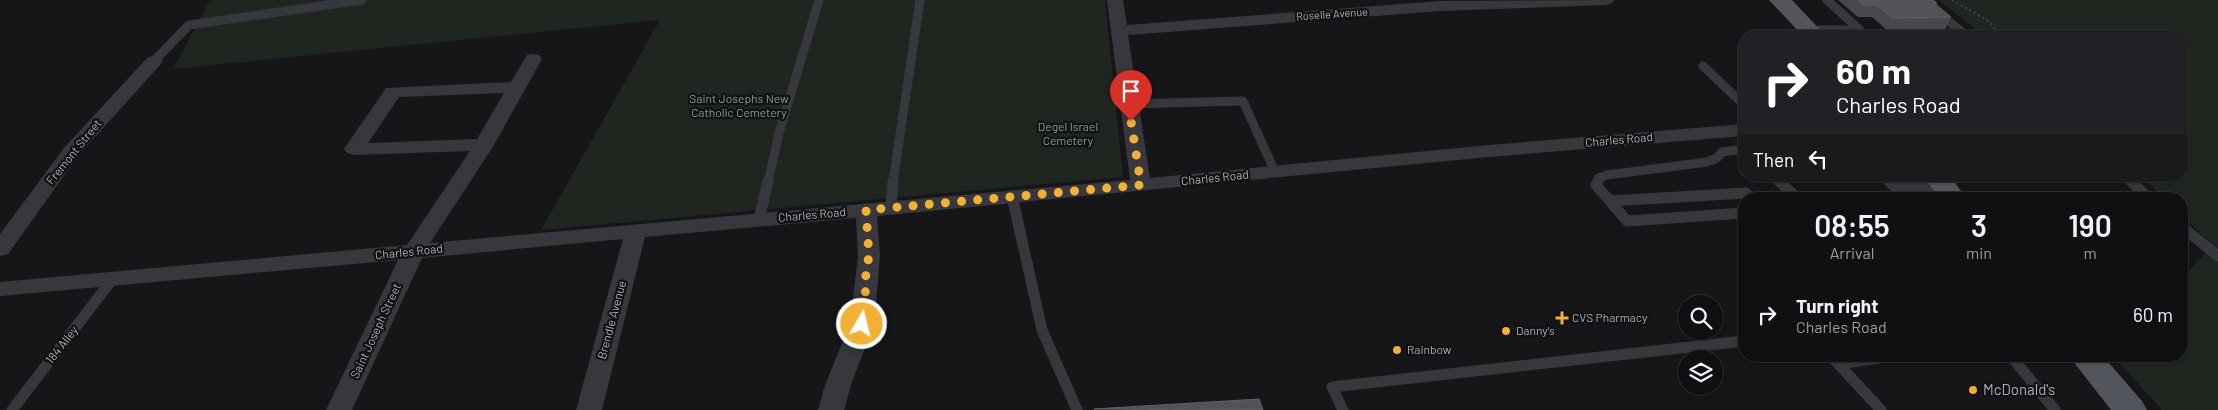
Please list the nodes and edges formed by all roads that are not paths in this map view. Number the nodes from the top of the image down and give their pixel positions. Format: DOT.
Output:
graph roads {
  1 [pos="362,0"];
  2 [pos="819,0"];
  3 [pos="920,0"];
  4 [pos="1115,0"];
  5 [pos="1606,0"];
  6 [pos="1780,0"];
  7 [pos="1827,0"];
  8 [pos="1922,0"];
  9 [pos="1438,3"];
  10 [pos="1809,30"];
  11 [pos="1860,30"];
  12 [pos="1960,30"];
  13 [pos="1119,32"];
  14 [pos="533,58"];
  15 [pos="154,61"];
  16 [pos="1703,66"];
  17 [pos="517,87"];
  18 [pos="1738,99"];
  19 [pos="1128,104"];
  20 [pos="1738,136"];
  21 [pos="1738,140"];
  22 [pos="484,145"];
  23 [pos="1275,172"];
  24 [pos="1780,182"];
  25 [pos="2132,182"];
  26 [pos="1141,185"];
  27 [pos="1945,187"];
  28 [pos="1791,192"];
  29 [pos="1911,192"];
  30 [pos="2142,192"];
  31 [pos="1738,193"];
  32 [pos="1012,196"];
  33 [pos="1610,201"];
  34 [pos="891,207"];
  35 [pos="866,210"];
  36 [pos="1738,213"];
  37 [pos="758,220"];
  38 [pos="636,230"];
  39 [pos="2188,232"];
  40 [pos="0,249"];
  41 [pos="413,252"];
  42 [pos="2218,256"];
  43 [pos="111,281"];
  44 [pos="0,290"];
  45 [pos="1738,342"];
  46 [pos="1837,362"];
  47 [pos="2016,362"];
  48 [pos="2090,362"];
  49 [pos="12,410"];
  50 [pos="339,410"];
  51 [pos="589,410"];
  52 [pos="832,410"];
  53 [pos="1077,410"];
  54 [pos="1343,410"];
  55 [pos="1881,410"];
  56 [pos="2055,410"];
  57 [pos="2130,410"];
  1 -- 15 [label="lane"];
  2 -- 37 [label="lane"];
  3 -- 34 [label="lane"];
  4 -- 13 [label="street"];
  5 -- 9 [label="street, Roselle Avenue"];
  6 -- 10 [label="main road"];
  7 -- 11 [label="lane"];
  8 -- 12 [label="lane"];
  9 -- 13 [label="street, Roselle Avenue"];
  13 -- 19 [label="street"];
  14 -- 17 [label="street, Saint Joseph Street"];
  15 -- 40 [label="street, Fremont Street"];
  16 -- 18 [label="lane"];
  17 -- 22 [label="street, Saint Joseph Street"];
  17 -- 22 [label="street"];
  19 -- 23 [label="lane"];
  19 -- 26 [label="street"];
  20 -- 23 [label="street, Charles Road"];
  21 -- 33 [label="lane"];
  22 -- 41 [label="street, Saint Joseph Street"];
  23 -- 26 [label="street, Charles Road"];
  24 -- 28 [label="lane"];
  25 -- 30 [label="lane"];
  26 -- 32 [label="street, Charles Road"];
  27 -- 29 [label="lane"];
  31 -- 33 [label="lane"];
  32 -- 34 [label="street, Charles Road"];
  32 -- 53 [label="lane"];
  33 -- 36 [label="lane"];
  34 -- 35 [label="street, Charles Road"];
  35 -- 37 [label="street, Charles Road"];
  35 -- 52 [label="street"];
  37 -- 38 [label="street, Charles Road"];
  38 -- 41 [label="street, Charles Road"];
  38 -- 51 [label="street, Brendle Avenue"];
  39 -- 42 [label="lane"];
  41 -- 43 [label="street, Charles Road"];
  41 -- 50 [label="street, Saint Joseph Street"];
  43 -- 44 [label="street, Charles Road"];
  43 -- 49 [label="lane, 184 Alley"];
  45 -- 54 [label="lane"];
  46 -- 55 [label="lane"];
  47 -- 56 [label="lane"];
  48 -- 57 [label="main road"];
}
